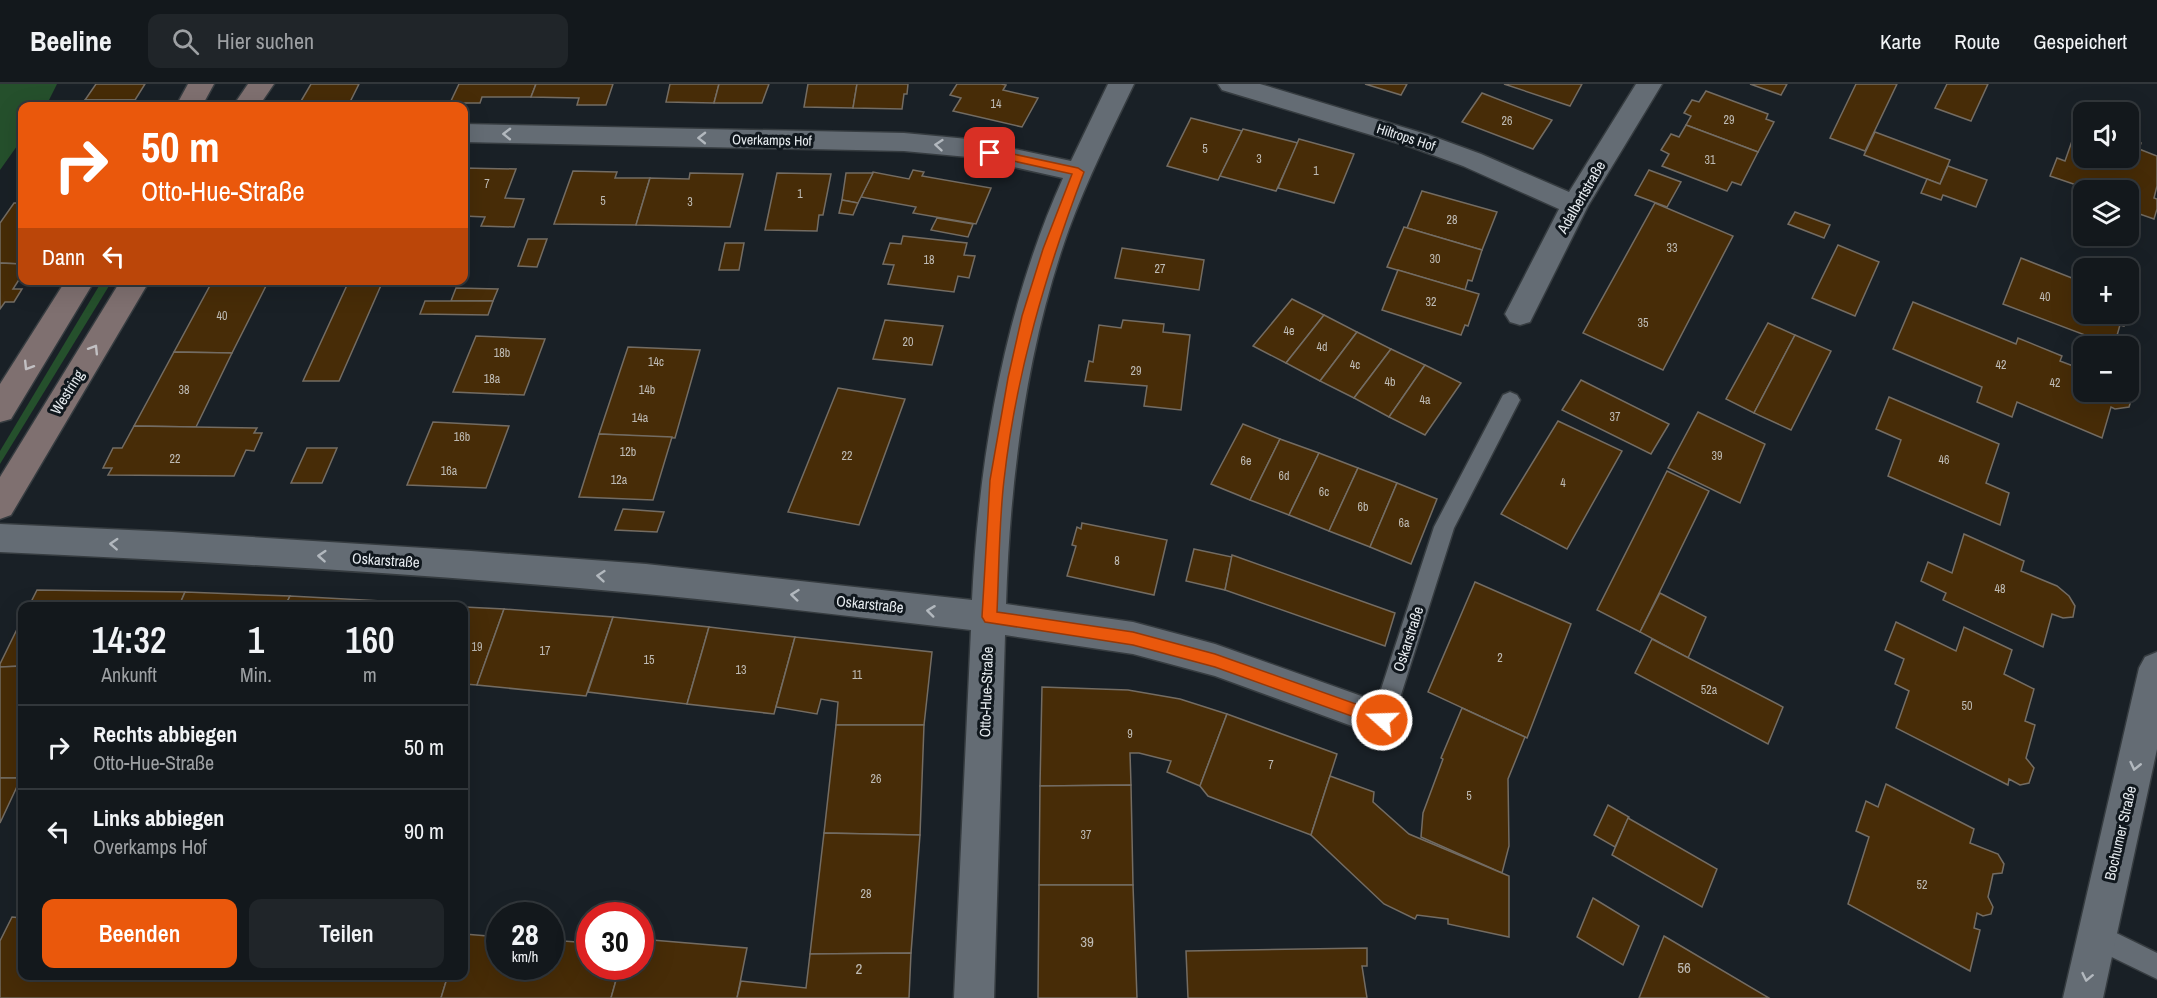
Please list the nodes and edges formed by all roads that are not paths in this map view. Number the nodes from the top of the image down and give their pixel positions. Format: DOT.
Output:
graph roads {
  1 [pos="201,84"];
  2 [pos="261,84"];
  3 [pos="1121,84"];
  4 [pos="1231,84"];
  5 [pos="1649,84"];
  6 [pos="191,102"];
  7 [pos="249,102"];
  8 [pos="468,134"];
  9 [pos="1078,172"];
  10 [pos="1575,205"];
  11 [pos="78,285"];
  12 [pos="133,285"];
  13 [pos="1520,314"];
  14 [pos="1510,400"];
  15 [pos="0,410"];
  16 [pos="0,505"];
  17 [pos="0,538"];
  18 [pos="990,617"];
  19 [pos="2157,668"];
  20 [pos="1382,720"];
  21 [pos="2151,721"];
  22 [pos="2096,936"];
  23 [pos="2157,966"];
  24 [pos="974,998"];
  25 [pos="2083,998"];
  1 -- 6 [label="main road"];
  2 -- 7 [label="main road"];
  3 -- 9 [label="street, Otto-Hue-Straße"];
  4 -- 10 [label="street, Hiltrops Hof"];
  5 -- 10 [label="street, Adalbertstraße"];
  9 -- 8 [label="street, Overkamps Hof, one-way"];
  9 -- 18 [label="street, Otto-Hue-Straße"];
  10 -- 13 [label="street, Adalbertstraße"];
  11 -- 15 [label="main road, one-way"];
  16 -- 12 [label="main road, Westring, one-way"];
  14 -- 20 [label="lane, Oskarstraße"];
  18 -- 17 [label="street, Oskarstraße, one-way"];
  18 -- 20 [label="street, Oskarstraße"];
  18 -- 24 [label="street, Otto-Hue-Straße"];
  19 -- 21 [label="street, Bochumer Straße"];
  21 -- 22 [label="street, Bochumer Straße, one-way"];
  22 -- 23 [label="lane"];
  22 -- 25 [label="street, Bochumer Straße, one-way"];
}
